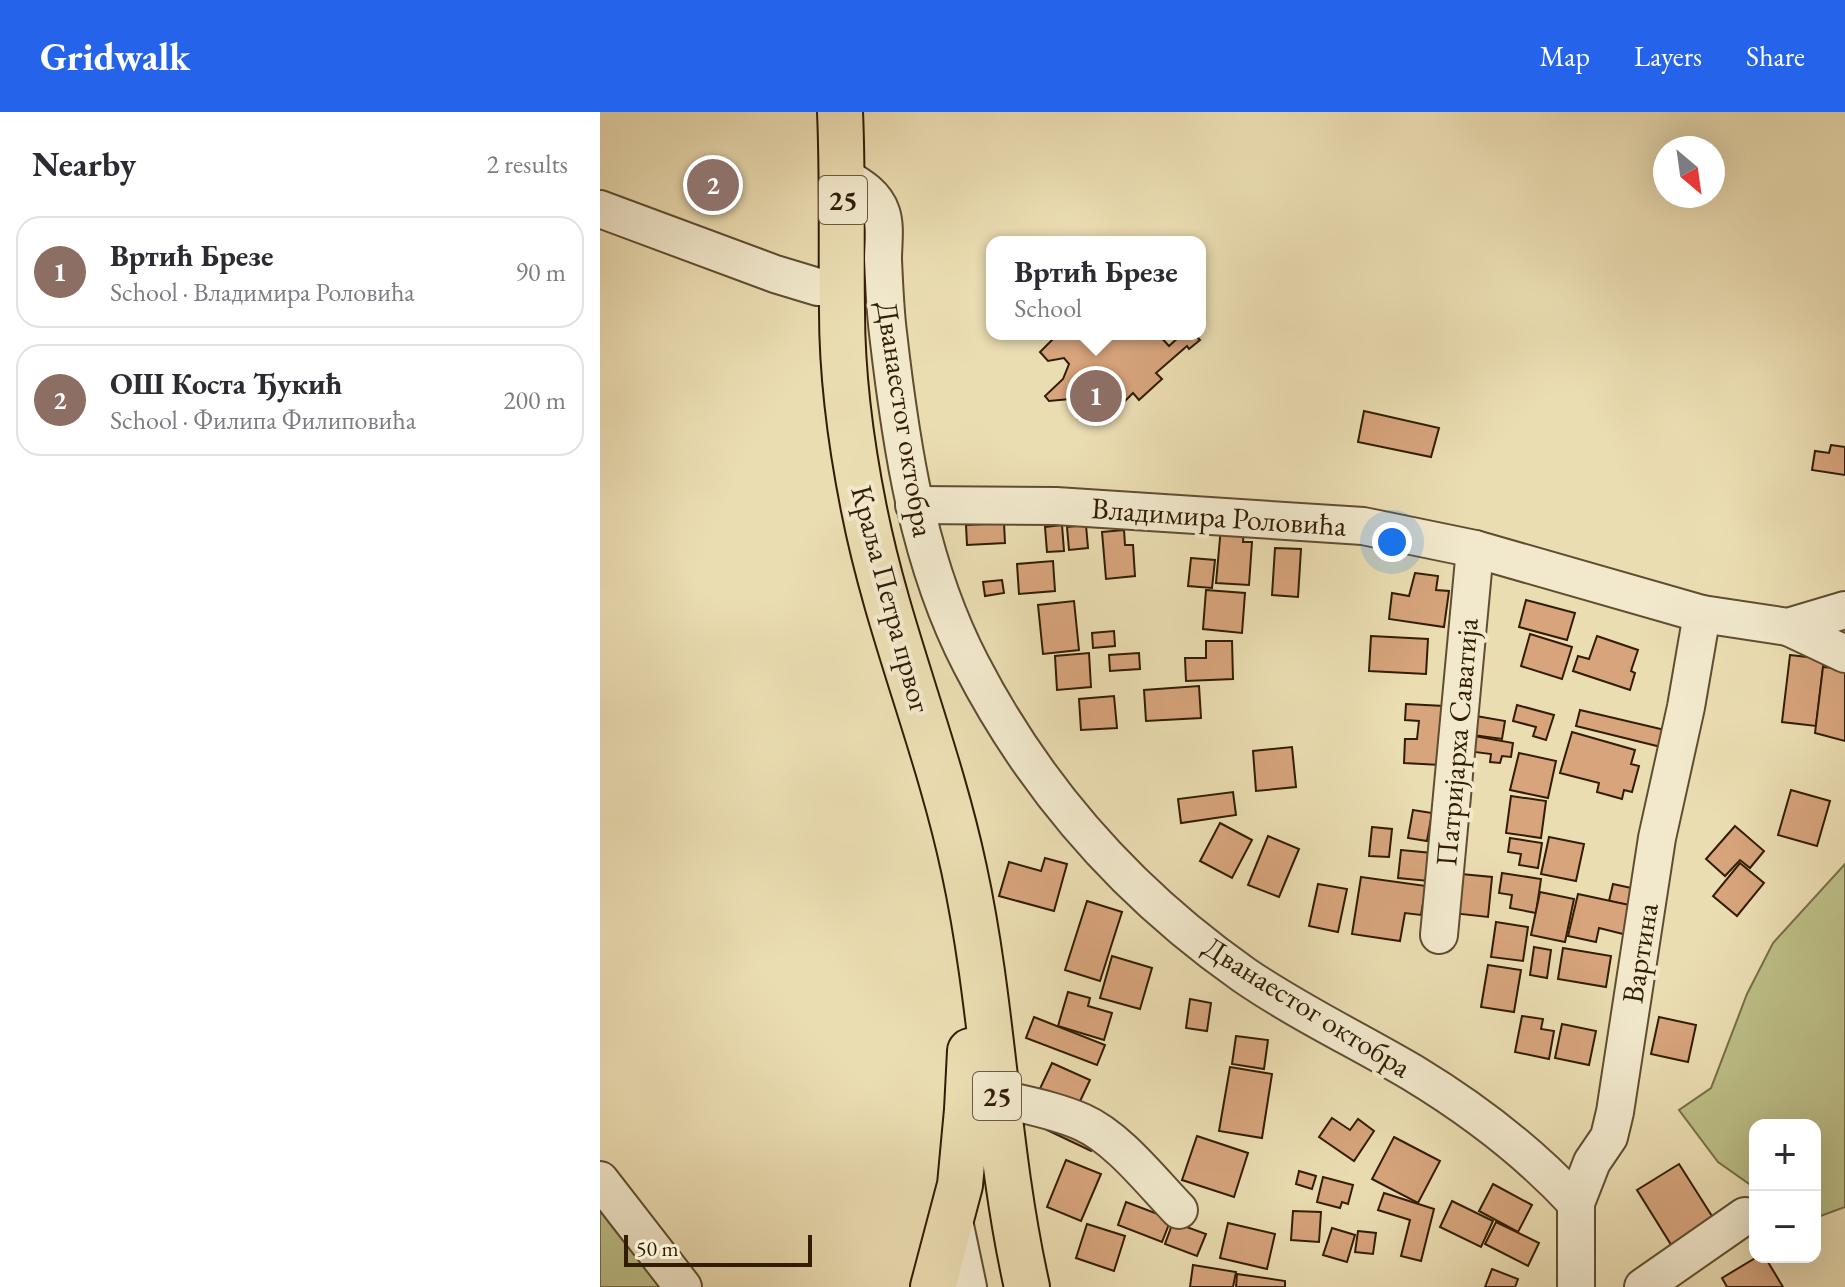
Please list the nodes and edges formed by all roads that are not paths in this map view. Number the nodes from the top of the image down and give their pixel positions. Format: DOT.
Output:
graph roads {
  1 [pos="840,112"];
  2 [pos="843,176"];
  3 [pos="600,209"];
  4 [pos="842,287"];
  5 [pos="914,505"];
  6 [pos="1475,549"];
  7 [pos="1845,610"];
  8 [pos="1702,614"];
  9 [pos="1788,627"];
  10 [pos="1845,654"];
  11 [pos="971,905"];
  12 [pos="1439,935"];
  13 [pos="997,1098"];
  14 [pos="600,1180"];
  15 [pos="1576,1203"];
  16 [pos="1179,1210"];
  17 [pos="953,1216"];
  18 [pos="1745,1216"];
  19 [pos="683,1287"];
  20 [pos="933,1287"];
  21 [pos="968,1287"];
  22 [pos="1027,1287"];
  23 [pos="1576,1287"];
  24 [pos="1643,1287"];
  1 -- 2 [label="main road, 25"];
  2 -- 4 [label="main road, 25"];
  2 -- 5 [label="street, Дванаестог октобра"];
  3 -- 4 [label="street"];
  4 -- 11 [label="main road, Краља Петра првог / 25"];
  5 -- 6 [label="street, Владимира Роловића"];
  5 -- 15 [label="street, Дванаестог октобра"];
  6 -- 8 [label="street, Владимира Роловића"];
  6 -- 12 [label="street, Патријарха Саватија"];
  7 -- 9 [label="street, Владимира Роловића"];
  8 -- 9 [label="street, Владимира Роловића"];
  8 -- 15 [label="street, Вартина"];
  9 -- 10 [label="street"];
  11 -- 13 [label="main road, 25"];
  11 -- 17 [label="main road"];
  13 -- 16 [label="street"];
  13 -- 22 [label="main road, 25"];
  14 -- 19 [label="street"];
  15 -- 23 [label="street, Вартина"];
  17 -- 20 [label="main road"];
  17 -- 21 [label="street"];
  18 -- 24 [label="street"];
}
